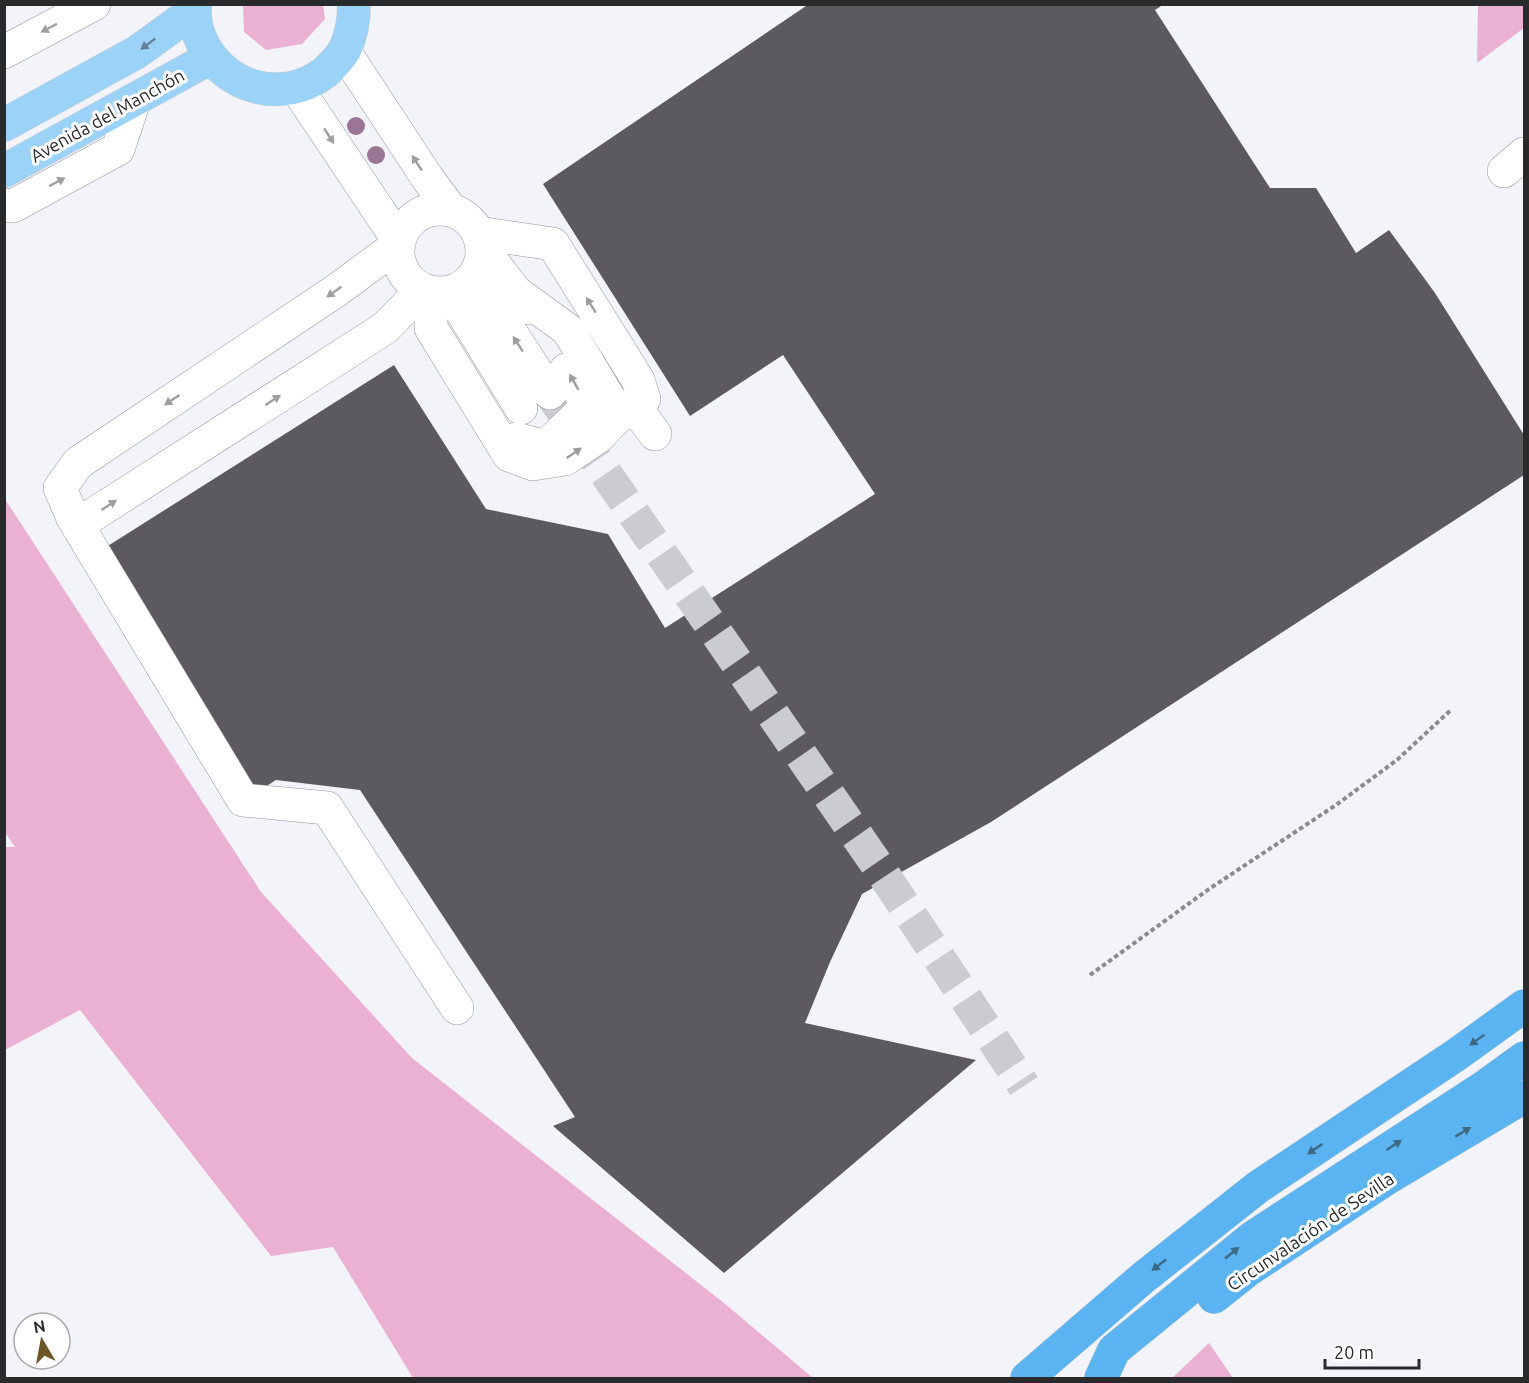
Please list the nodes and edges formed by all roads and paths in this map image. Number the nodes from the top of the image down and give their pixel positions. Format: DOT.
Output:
graph roads {
  1 [pos="94,4"];
  2 [pos="354,4"];
  3 [pos="195,7"];
  4 [pos="344,51"];
  5 [pos="4,52"];
  6 [pos="210,58"];
  7 [pos="296,87"];
  8 [pos="134,101"];
  9 [pos="4,124"];
  10 [pos="4,171"];
  11 [pos="373,203"];
  12 [pos="4,204"];
  13 [pos="451,210"];
  14 [pos="398,243"];
  15 [pos="362,271"];
  16 [pos="452,276"];
  17 [pos="513,290"];
  18 [pos="550,393"];
  19 [pos="521,408"];
  20 [pos="637,420"];
  21 [pos="73,518"];
  22 [pos="1452,709"];
  23 [pos="1090,975"];
  24 [pos="1524,1006"];
  25 [pos="457,1008"];
  26 [pos="1524,1058"];
  27 [pos="1524,1097"];
  28 [pos="1037,1369"];
  29 [pos="1102,1378"];
  1 -- 5 [label="lane, one-way"];
  2 -- 4 [label="main road"];
  3 -- 6 [label="main road"];
  3 -- 9 [label="main road, one-way"];
  4 -- 7 [label="main road"];
  13 -- 4 [label="lane, one-way"];
  6 -- 7 [label="main road"];
  6 -- 8 [label="main road, Avenida del Manchón"];
  7 -- 11 [label="lane, one-way"];
  8 -- 10 [label="main road, Avenida del Manchón"];
  12 -- 8 [label="lane, one-way"];
  11 -- 14 [label="lane"];
  11 -- 15 [label="lane"];
  13 -- 14 [label="lane"];
  13 -- 16 [label="lane"];
  14 -- 15 [label="lane"];
  14 -- 16 [label="lane"];
  15 -- 21 [label="lane, one-way"];
  16 -- 17 [label="lane"];
  16 -- 17 [label="lane, one-way"];
  18 -- 16 [label="lane, one-way"];
  16 -- 19 [label="lane"];
  20 -- 16 [label="lane, one-way"];
  16 -- 20 [label="lane, one-way"];
  21 -- 16 [label="lane, one-way"];
  17 -- 20 [label="lane"];
  21 -- 25 [label="lane"];
  22 -- 23 [label="path"];
  24 -- 28 [label="highway, one-way"];
  29 -- 26 [label="highway, one-way"];
  29 -- 27 [label="highway, Circunvalación de Sevilla, one-way"];
}
